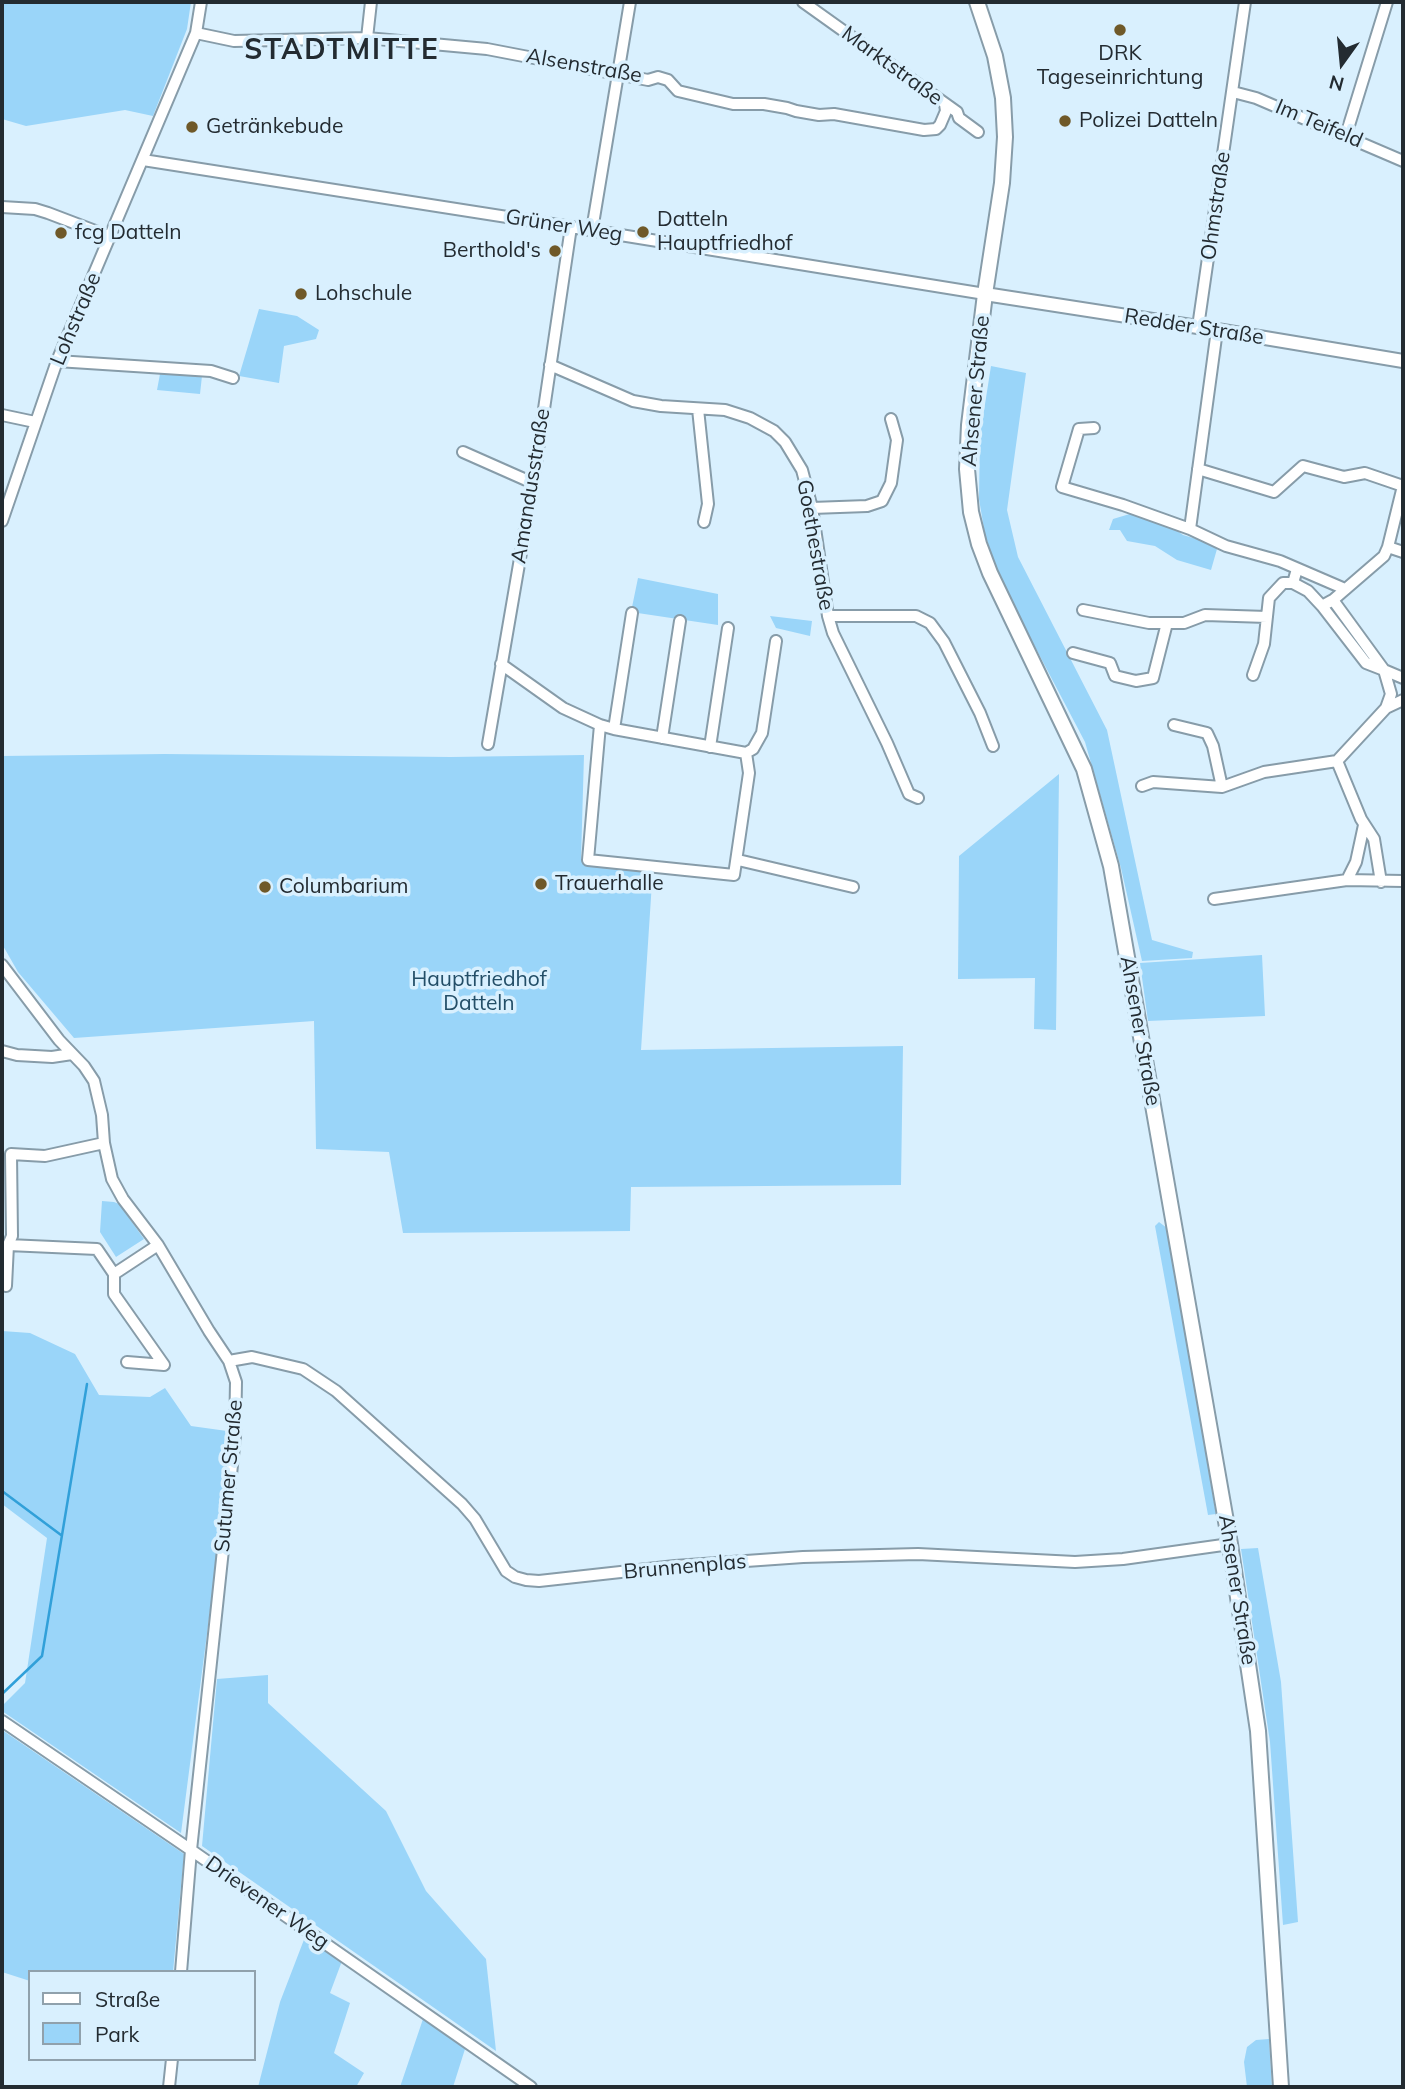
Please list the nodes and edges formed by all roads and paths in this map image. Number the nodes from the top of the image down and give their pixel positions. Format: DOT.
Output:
graph roads {
  1 [pos="201,2"];
  2 [pos="371,2"];
  3 [pos="630,2"];
  4 [pos="803,2"];
  5 [pos="977,2"];
  6 [pos="1245,2"];
  7 [pos="1387,2"];
  8 [pos="196,33"];
  9 [pos="367,38"];
  10 [pos="619,73"];
  11 [pos="1233,92"];
  12 [pos="945,104"];
  13 [pos="978,132"];
  14 [pos="1346,135"];
  15 [pos="143,160"];
  16 [pos="1403,161"];
  17 [pos="2,207"];
  18 [pos="571,227"];
  19 [pos="593,230"];
  20 [pos="111,237"];
  21 [pos="985,294"];
  22 [pos="1198,327"];
  23 [pos="1217,330"];
  24 [pos="57,361"];
  25 [pos="1403,361"];
  26 [pos="550,365"];
  27 [pos="233,378"];
  28 [pos="698,409"];
  29 [pos="2,415"];
  30 [pos="891,419"];
  31 [pos="35,422"];
  32 [pos="1094,428"];
  33 [pos="463,452"];
  34 [pos="1198,469"];
  35 [pos="533,483"];
  36 [pos="1403,486"];
  37 [pos="812,508"];
  38 [pos="2,522"];
  39 [pos="704,522"];
  40 [pos="1190,529"];
  41 [pos="1388,547"];
  42 [pos="1403,552"];
  43 [pos="1297,569"];
  44 [pos="1293,583"];
  45 [pos="1345,589"];
  46 [pos="1333,600"];
  47 [pos="1322,606"];
  48 [pos="1083,610"];
  49 [pos="632,613"];
  50 [pos="828,616"];
  51 [pos="1267,617"];
  52 [pos="680,621"];
  53 [pos="1167,623"];
  54 [pos="728,628"];
  55 [pos="776,641"];
  56 [pos="1073,653"];
  57 [pos="501,664"];
  58 [pos="1384,670"];
  59 [pos="1253,675"];
  60 [pos="1403,678"];
  61 [pos="1403,700"];
  62 [pos="1386,708"];
  63 [pos="1174,724"];
  64 [pos="600,725"];
  65 [pos="614,729"];
  66 [pos="662,738"];
  67 [pos="488,744"];
  68 [pos="993,746"];
  69 [pos="710,747"];
  70 [pos="746,753"];
  71 [pos="1336,761"];
  72 [pos="1142,786"];
  73 [pos="1222,787"];
  74 [pos="918,798"];
  75 [pos="1364,825"];
  76 [pos="738,860"];
  77 [pos="1347,880"];
  78 [pos="1403,881"];
  79 [pos="1381,882"];
  80 [pos="853,887"];
  81 [pos="1214,899"];
  82 [pos="2,965"];
  83 [pos="2,1051"];
  84 [pos="72,1054"];
  85 [pos="104,1143"];
  86 [pos="6,1157"];
  87 [pos="8,1245"];
  88 [pos="158,1245"];
  89 [pos="114,1274"];
  90 [pos="6,1286"];
  91 [pos="229,1361"];
  92 [pos="127,1362"];
  93 [pos="1230,1544"];
  94 [pos="2,1721"];
  95 [pos="191,1850"];
  96 [pos="181,1970"];
  97 [pos="172,2061"];
  98 [pos="169,2087"];
  99 [pos="531,2087"];
  100 [pos="1281,2087"];
  1 -- 8 [label="street, Lohstraße"];
  2 -- 9 [label="street"];
  3 -- 10 [label="street"];
  4 -- 12 [label="street, Marktstraße"];
  5 -- 21 [label="main road, Ahsener Straße"];
  6 -- 11 [label="street, Ohmstraße"];
  7 -- 14 [label="street"];
  8 -- 9 [label="street, Alsenstraße"];
  8 -- 15 [label="street, Lohstraße"];
  9 -- 10 [label="street, Alsenstraße"];
  10 -- 12 [label="street, Alsenstraße"];
  10 -- 19 [label="street"];
  11 -- 14 [label="street, Im Teifeld"];
  11 -- 22 [label="street, Ohmstraße"];
  12 -- 13 [label="street, Marktstraße"];
  14 -- 16 [label="street, Im Teifeld"];
  15 -- 18 [label="street, Grüner Weg"];
  15 -- 20 [label="street, Lohstraße"];
  17 -- 20 [label="street"];
  18 -- 19 [label="street, Grüner Weg"];
  18 -- 26 [label="street, Amandusstraße"];
  19 -- 21 [label="street, Grüner Weg"];
  20 -- 24 [label="street, Lohstraße"];
  21 -- 22 [label="street, Redder Straße"];
  21 -- 93 [label="main road, Ahsener Straße"];
  22 -- 23 [label="street, Redder Straße"];
  23 -- 25 [label="street, Redder Straße"];
  23 -- 34 [label="street"];
  24 -- 27 [label="street"];
  24 -- 31 [label="street, Lohstraße"];
  26 -- 28 [label="street, Goethestraße"];
  26 -- 35 [label="street, Amandusstraße"];
  28 -- 37 [label="street, Goethestraße"];
  28 -- 39 [label="street"];
  29 -- 31 [label="street"];
  30 -- 37 [label="street"];
  31 -- 38 [label="street, Lohstraße"];
  32 -- 40 [label="street"];
  33 -- 35 [label="street"];
  34 -- 36 [label="street"];
  34 -- 40 [label="street"];
  35 -- 57 [label="street, Amandusstraße"];
  36 -- 41 [label="street"];
  37 -- 50 [label="street, Goethestraße"];
  40 -- 43 [label="street"];
  41 -- 42 [label="street"];
  41 -- 45 [label="street"];
  43 -- 44 [label="street"];
  43 -- 45 [label="street"];
  44 -- 47 [label="street"];
  44 -- 51 [label="street"];
  45 -- 46 [label="street"];
  46 -- 47 [label="street"];
  46 -- 58 [label="street"];
  47 -- 58 [label="street"];
  48 -- 53 [label="street"];
  49 -- 65 [label="street"];
  50 -- 68 [label="street"];
  50 -- 74 [label="street, Goethestraße"];
  51 -- 53 [label="street"];
  51 -- 59 [label="street"];
  52 -- 66 [label="street"];
  53 -- 56 [label="street"];
  54 -- 69 [label="street"];
  55 -- 70 [label="street"];
  57 -- 64 [label="street"];
  57 -- 67 [label="street, Amandusstraße"];
  58 -- 60 [label="street"];
  58 -- 62 [label="street"];
  61 -- 62 [label="street"];
  62 -- 71 [label="street"];
  63 -- 73 [label="street"];
  64 -- 65 [label="street"];
  64 -- 76 [label="street"];
  65 -- 66 [label="street"];
  66 -- 69 [label="street"];
  69 -- 70 [label="street"];
  70 -- 76 [label="street"];
  71 -- 73 [label="street"];
  71 -- 75 [label="street"];
  72 -- 73 [label="street"];
  75 -- 77 [label="street"];
  75 -- 79 [label="street"];
  76 -- 80 [label="street"];
  77 -- 79 [label="street"];
  77 -- 81 [label="street"];
  78 -- 79 [label="street"];
  82 -- 84 [label="street, Sutumer Straße"];
  83 -- 84 [label="street"];
  84 -- 85 [label="street, Sutumer Straße"];
  85 -- 86 [label="street"];
  85 -- 88 [label="street, Sutumer Straße"];
  86 -- 87 [label="street"];
  87 -- 89 [label="street"];
  87 -- 90 [label="street"];
  88 -- 89 [label="street"];
  88 -- 91 [label="street, Sutumer Straße"];
  89 -- 92 [label="street"];
  91 -- 93 [label="street, Brunnenplas"];
  91 -- 95 [label="street, Sutumer Straße"];
  93 -- 100 [label="main road, Ahsener Straße"];
  94 -- 95 [label="street, Drievener Weg"];
  95 -- 96 [label="street, Sutumer Straße"];
  95 -- 99 [label="street, Drievener Weg"];
  97 -- 98 [label="street"];
}
